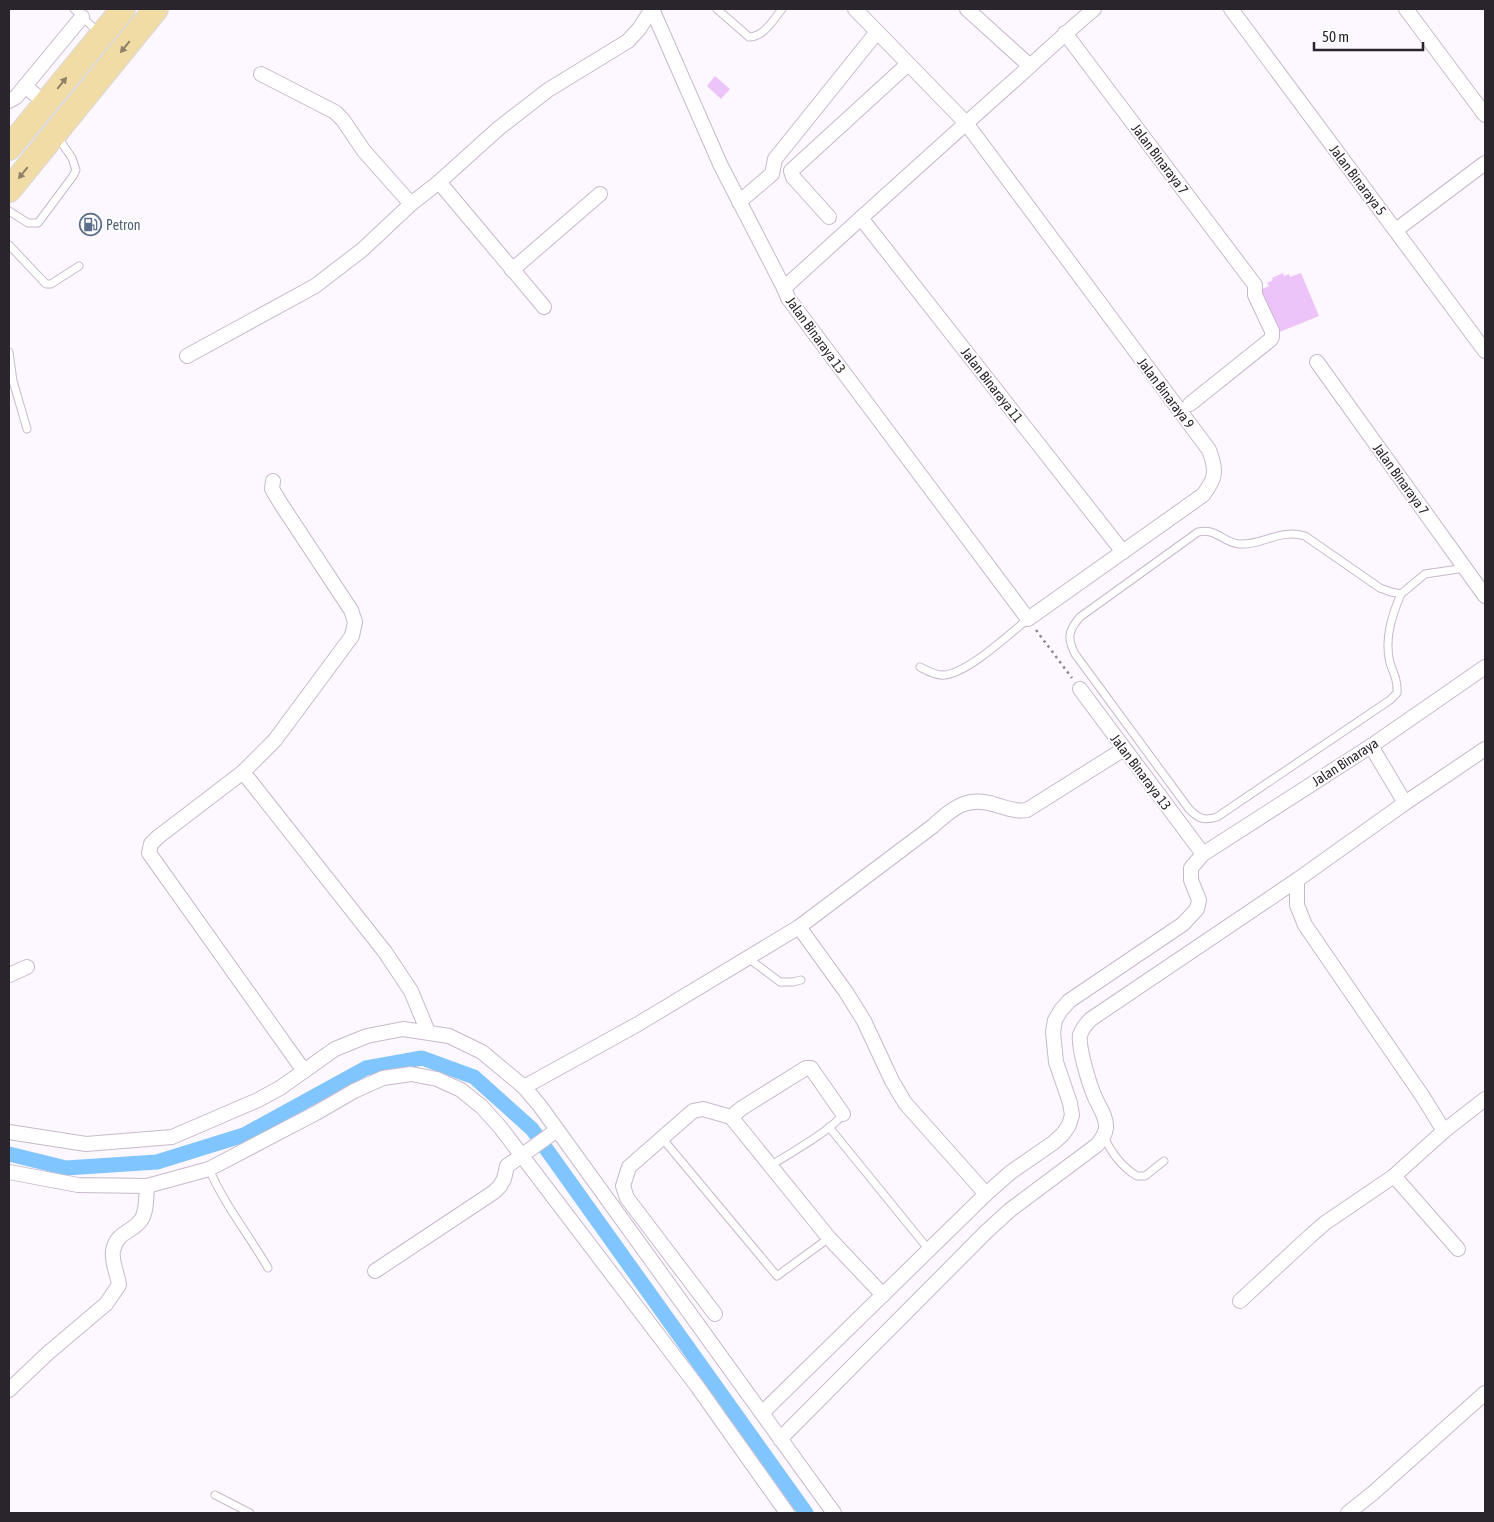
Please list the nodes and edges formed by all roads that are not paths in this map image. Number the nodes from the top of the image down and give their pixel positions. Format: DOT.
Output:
graph roads {
  1 [pos="123,9"];
  2 [pos="156,9"];
  3 [pos="652,9"];
  4 [pos="717,9"];
  5 [pos="782,9"];
  6 [pos="855,9"];
  7 [pos="967,9"];
  8 [pos="1094,9"];
  9 [pos="1231,9"];
  10 [pos="1406,9"];
  11 [pos="78,13"];
  12 [pos="877,32"];
  13 [pos="101,34"];
  14 [pos="1065,34"];
  15 [pos="908,64"];
  16 [pos="1030,66"];
  17 [pos="262,74"];
  18 [pos="25,86"];
  19 [pos="9,102"];
  20 [pos="45,103"];
  21 [pos="1485,115"];
  22 [pos="966,123"];
  23 [pos="56,133"];
  24 [pos="9,148"];
  25 [pos="1485,163"];
  26 [pos="791,171"];
  27 [pos="772,174"];
  28 [pos="439,182"];
  29 [pos="9,190"];
  30 [pos="600,194"];
  31 [pos="739,202"];
  32 [pos="411,204"];
  33 [pos="9,211"];
  34 [pos="829,217"];
  35 [pos="861,218"];
  36 [pos="1396,230"];
  37 [pos="9,245"];
  38 [pos="79,266"];
  39 [pos="512,270"];
  40 [pos="784,288"];
  41 [pos="544,307"];
  42 [pos="1485,351"];
  43 [pos="9,352"];
  44 [pos="187,356"];
  45 [pos="1317,362"];
  46 [pos="1190,404"];
  47 [pos="27,429"];
  48 [pos="273,481"];
  49 [pos="1122,552"];
  50 [pos="1465,568"];
  51 [pos="1401,594"];
  52 [pos="1485,596"];
  53 [pos="1028,619"];
  54 [pos="920,667"];
  55 [pos="1485,668"];
  56 [pos="1080,689"];
  57 [pos="1371,746"];
  58 [pos="1124,749"];
  59 [pos="1485,749"];
  60 [pos="243,772"];
  61 [pos="1405,803"];
  62 [pos="1203,854"];
  63 [pos="1297,880"];
  64 [pos="799,926"];
  65 [pos="748,958"];
  66 [pos="27,967"];
  67 [pos="9,975"];
  68 [pos="801,980"];
  69 [pos="428,1032"];
  70 [pos="304,1071"];
  71 [pos="524,1087"];
  72 [pos="1485,1099"];
  73 [pos="844,1114"];
  74 [pos="731,1118"];
  75 [pos="829,1128"];
  76 [pos="1444,1131"];
  77 [pos="9,1132"];
  78 [pos="554,1132"];
  79 [pos="1104,1136"];
  80 [pos="662,1138"];
  81 [pos="523,1153"];
  82 [pos="1164,1161"];
  83 [pos="770,1166"];
  84 [pos="209,1169"];
  85 [pos="9,1172"];
  86 [pos="1394,1176"];
  87 [pos="147,1186"];
  88 [pos="986,1194"];
  89 [pos="829,1238"];
  90 [pos="1458,1249"];
  91 [pos="929,1250"];
  92 [pos="268,1268"];
  93 [pos="374,1271"];
  94 [pos="884,1295"];
  95 [pos="1240,1301"];
  96 [pos="715,1314"];
  97 [pos="9,1390"];
  98 [pos="1485,1393"];
  99 [pos="762,1414"];
  100 [pos="780,1439"];
  101 [pos="215,1495"];
  102 [pos="250,1513"];
  103 [pos="787,1513"];
  104 [pos="834,1513"];
  105 [pos="1348,1513"];
  1 -- 13 [label="highway"];
  2 -- 23 [label="highway, one-way"];
  3 -- 28 [label="street"];
  3 -- 31 [label="street"];
  4 -- 5 [label="lane"];
  6 -- 12 [label="street, Jalan Binaraya 9"];
  7 -- 16 [label="street"];
  8 -- 14 [label="street, Jalan Binaraya 13"];
  9 -- 36 [label="street, Jalan Binaraya 5"];
  10 -- 21 [label="street"];
  11 -- 13 [label="lane"];
  11 -- 18 [label="street"];
  12 -- 15 [label="street, Jalan Binaraya 9"];
  12 -- 27 [label="street"];
  20 -- 13 [label="highway, one-way"];
  14 -- 16 [label="street, Jalan Binaraya 13"];
  14 -- 46 [label="street, Jalan Binaraya 7"];
  15 -- 22 [label="street, Jalan Binaraya 9"];
  15 -- 26 [label="street"];
  16 -- 22 [label="street, Jalan Binaraya 13"];
  17 -- 32 [label="street"];
  18 -- 19 [label="street"];
  18 -- 20 [label="street"];
  20 -- 24 [label="highway"];
  22 -- 35 [label="street, Jalan Binaraya 13"];
  22 -- 49 [label="street, Jalan Binaraya 9"];
  23 -- 29 [label="highway, one-way"];
  23 -- 33 [label="lane"];
  25 -- 36 [label="street"];
  26 -- 27 [label="street"];
  26 -- 34 [label="street"];
  27 -- 31 [label="street"];
  28 -- 32 [label="street"];
  28 -- 39 [label="street"];
  30 -- 39 [label="street"];
  31 -- 40 [label="street"];
  32 -- 44 [label="street"];
  35 -- 40 [label="street, Jalan Binaraya 13"];
  35 -- 49 [label="street, Jalan Binaraya 11"];
  36 -- 42 [label="street, Jalan Binaraya 5"];
  37 -- 38 [label="lane"];
  39 -- 41 [label="street"];
  40 -- 53 [label="street, Jalan Binaraya 13"];
  43 -- 47 [label="lane"];
  45 -- 50 [label="street, Jalan Binaraya 7"];
  48 -- 60 [label="street"];
  49 -- 53 [label="street, Jalan Binaraya 9"];
  50 -- 51 [label="lane"];
  50 -- 52 [label="street, Jalan Binaraya 7"];
  51 -- 51 [label="lane"];
  53 -- 54 [label="lane"];
  55 -- 57 [label="street, Jalan Binaraya"];
  56 -- 58 [label="street, Jalan Binaraya 13"];
  57 -- 61 [label="street"];
  57 -- 62 [label="street, Jalan Binaraya"];
  58 -- 62 [label="street, Jalan Binaraya 13"];
  58 -- 64 [label="street"];
  59 -- 61 [label="street"];
  60 -- 69 [label="street"];
  60 -- 70 [label="street"];
  61 -- 63 [label="street"];
  62 -- 88 [label="street"];
  63 -- 76 [label="street"];
  63 -- 79 [label="street"];
  64 -- 65 [label="street"];
  64 -- 88 [label="street"];
  65 -- 68 [label="lane"];
  65 -- 71 [label="street"];
  66 -- 67 [label="street"];
  69 -- 70 [label="street"];
  69 -- 71 [label="street"];
  70 -- 77 [label="street"];
  71 -- 78 [label="street"];
  72 -- 76 [label="street"];
  73 -- 74 [label="street"];
  73 -- 75 [label="lane"];
  74 -- 80 [label="street"];
  74 -- 83 [label="street"];
  75 -- 83 [label="lane"];
  75 -- 91 [label="lane"];
  76 -- 86 [label="street"];
  78 -- 81 [label="street"];
  78 -- 99 [label="street"];
  79 -- 82 [label="lane"];
  79 -- 100 [label="street"];
  80 -- 89 [label="lane"];
  80 -- 96 [label="street"];
  81 -- 84 [label="street"];
  81 -- 93 [label="street"];
  81 -- 103 [label="street"];
  83 -- 89 [label="street"];
  84 -- 87 [label="street"];
  84 -- 92 [label="lane"];
  85 -- 87 [label="street"];
  86 -- 90 [label="street"];
  86 -- 95 [label="street"];
  87 -- 97 [label="street"];
  88 -- 91 [label="street"];
  89 -- 94 [label="street"];
  91 -- 94 [label="street"];
  94 -- 99 [label="street"];
  98 -- 105 [label="street"];
  99 -- 100 [label="street"];
  100 -- 104 [label="street"];
  101 -- 102 [label="lane"];
}
